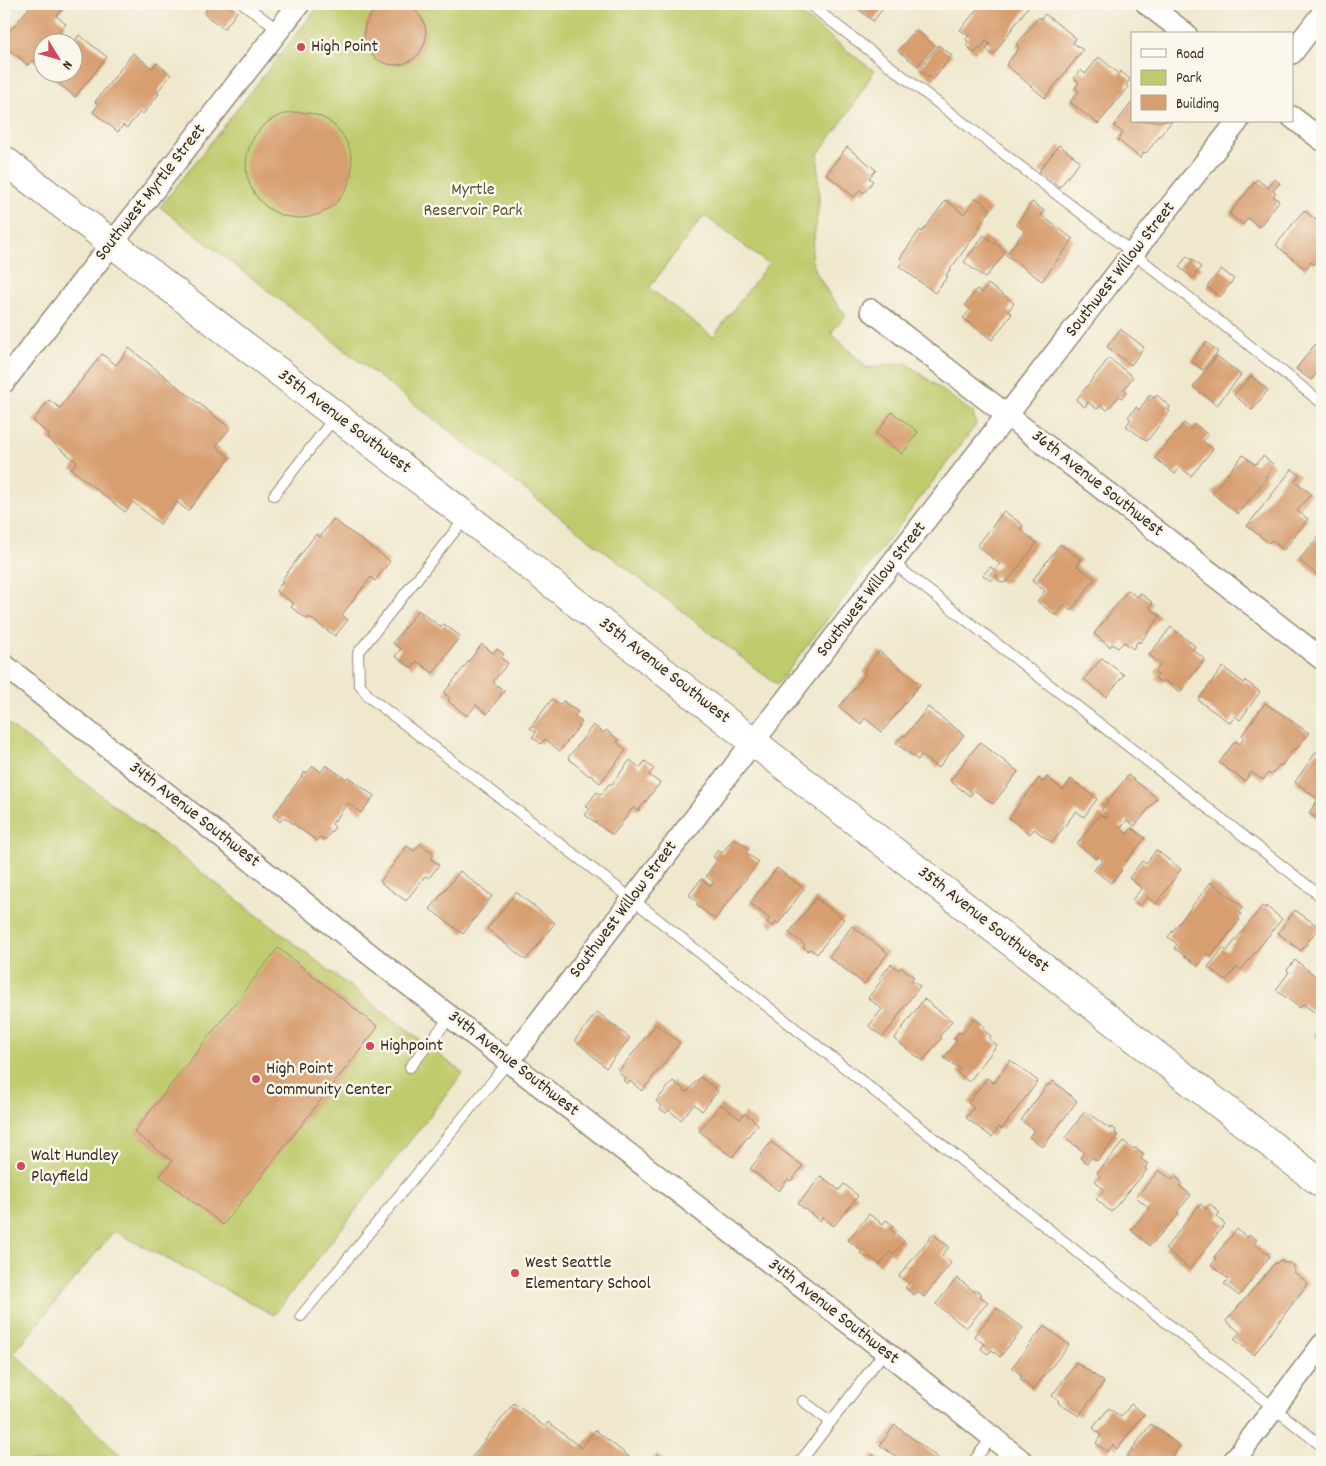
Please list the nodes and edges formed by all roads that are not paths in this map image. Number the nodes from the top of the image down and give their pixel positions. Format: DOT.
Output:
graph roads {
  1 [pos="244,4"];
  2 [pos="299,4"];
  3 [pos="810,4"];
  4 [pos="1147,4"];
  5 [pos="1322,14"];
  6 [pos="278,30"];
  7 [pos="1183,32"];
  8 [pos="1294,50"];
  9 [pos="1294,119"];
  10 [pos="1237,122"];
  11 [pos="1322,140"];
  12 [pos="4,160"];
  13 [pos="113,243"];
  14 [pos="1133,253"];
  15 [pos="871,310"];
  16 [pos="4,382"];
  17 [pos="1322,403"];
  18 [pos="1009,415"];
  19 [pos="336,416"];
  20 [pos="274,495"];
  21 [pos="466,516"];
  22 [pos="893,563"];
  23 [pos="1322,659"];
  24 [pos="4,665"];
  25 [pos="754,742"];
  26 [pos="1322,897"];
  27 [pos="632,899"];
  28 [pos="451,1016"];
  29 [pos="509,1061"];
  30 [pos="410,1067"];
  31 [pos="1322,1184"];
  32 [pos="301,1316"];
  33 [pos="1322,1345"];
  34 [pos="885,1351"];
  35 [pos="803,1401"];
  36 [pos="1274,1408"];
  37 [pos="831,1422"];
  38 [pos="992,1437"];
  39 [pos="1322,1446"];
  40 [pos="800,1462"];
  41 [pos="973,1462"];
  42 [pos="1023,1462"];
  43 [pos="1233,1462"];
  1 -- 6 [label="lane"];
  2 -- 6 [label="street, Southwest Myrtle Street"];
  3 -- 14 [label="lane"];
  4 -- 7 [label="street"];
  5 -- 8 [label="street"];
  6 -- 13 [label="street, Southwest Myrtle Street"];
  9 -- 11 [label="street"];
  10 -- 14 [label="street, Southwest Willow Street"];
  12 -- 13 [label="main road, 35th Avenue Southwest"];
  13 -- 16 [label="street, Southwest Myrtle Street"];
  13 -- 19 [label="main road, 35th Avenue Southwest"];
  14 -- 17 [label="lane"];
  14 -- 18 [label="street, Southwest Willow Street"];
  15 -- 18 [label="street, 36th Avenue Southwest"];
  18 -- 22 [label="street, Southwest Willow Street"];
  18 -- 23 [label="street, 36th Avenue Southwest"];
  19 -- 20 [label="lane"];
  19 -- 21 [label="main road, 35th Avenue Southwest"];
  21 -- 25 [label="main road, 35th Avenue Southwest"];
  21 -- 27 [label="lane"];
  22 -- 25 [label="street, Southwest Willow Street"];
  22 -- 26 [label="lane"];
  24 -- 28 [label="street, 34th Avenue Southwest"];
  25 -- 27 [label="street, Southwest Willow Street"];
  25 -- 31 [label="main road, 35th Avenue Southwest"];
  27 -- 29 [label="street, Southwest Willow Street"];
  27 -- 36 [label="lane"];
  28 -- 29 [label="street, 34th Avenue Southwest"];
  28 -- 30 [label="lane"];
  29 -- 32 [label="lane"];
  29 -- 34 [label="street, 34th Avenue Southwest"];
  33 -- 36 [label="street"];
  34 -- 37 [label="lane"];
  34 -- 38 [label="street, 34th Avenue Southwest"];
  35 -- 37 [label="lane"];
  36 -- 39 [label="lane"];
  36 -- 43 [label="street"];
  37 -- 40 [label="lane"];
  38 -- 41 [label="lane"];
  38 -- 42 [label="street, 34th Avenue Southwest"];
}
